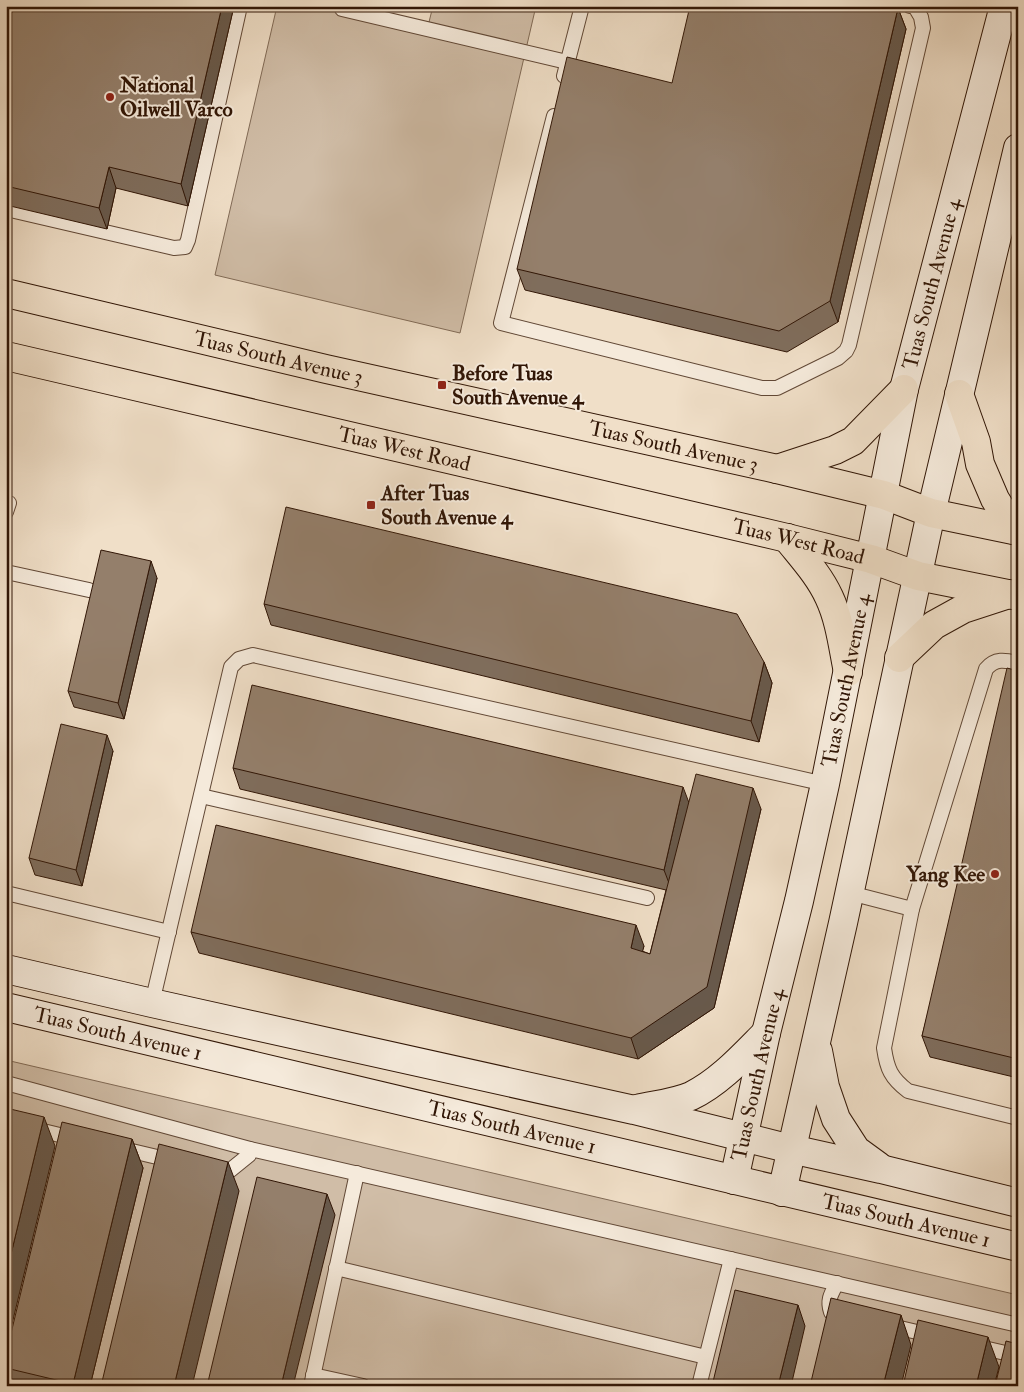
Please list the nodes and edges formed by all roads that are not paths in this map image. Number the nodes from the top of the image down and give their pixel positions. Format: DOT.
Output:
graph roads {
  1 [pos="240,6"];
  2 [pos="582,6"];
  3 [pos="910,6"];
  4 [pos="1004,6"];
  5 [pos="342,9"];
  6 [pos="567,62"];
  7 [pos="1018,148"];
  8 [pos="6,209"];
  9 [pos="6,293"];
  10 [pos="6,356"];
  11 [pos="904,389"];
  12 [pos="959,394"];
  13 [pos="777,469"];
  14 [pos="884,495"];
  15 [pos="931,512"];
  16 [pos="1016,530"];
  17 [pos="787,538"];
  18 [pos="871,559"];
  19 [pos="6,572"];
  20 [pos="918,576"];
  21 [pos="89,590"];
  22 [pos="1014,595"];
  23 [pos="899,658"];
  24 [pos="1018,663"];
  25 [pos="848,672"];
  26 [pos="825,784"];
  27 [pos="201,796"];
  28 [pos="6,893"];
  29 [pos="850,894"];
  30 [pos="647,898"];
  31 [pos="912,909"];
  32 [pos="169,932"];
  33 [pos="6,969"];
  34 [pos="152,1004"];
  35 [pos="6,1007"];
  36 [pos="766,1033"];
  37 [pos="816,1042"];
  38 [pos="6,1083"];
  39 [pos="634,1110"];
  40 [pos="1018,1118"];
  41 [pos="6,1122"];
  42 [pos="745,1136"];
  43 [pos="90,1142"];
  44 [pos="109,1146"];
  45 [pos="250,1149"];
  46 [pos="791,1149"];
  47 [pos="183,1163"];
  48 [pos="202,1168"];
  49 [pos="881,1169"];
  50 [pos="357,1173"];
  51 [pos="734,1180"];
  52 [pos="782,1192"];
  53 [pos="1018,1203"];
  54 [pos="1018,1247"];
  55 [pos="731,1259"];
  56 [pos="336,1268"];
  57 [pos="837,1283"];
  58 [pos="859,1318"];
  59 [pos="878,1323"];
  60 [pos="1018,1325"];
  61 [pos="943,1338"];
  62 [pos="962,1343"];
  63 [pos="1018,1356"];
  64 [pos="706,1357"];
  65 [pos="312,1381"];
  66 [pos="363,1386"];
  67 [pos="699,1386"];
  1 -- 8 [label="lane"];
  2 -- 6 [label="lane"];
  3 -- 6 [label="lane"];
  4 -- 11 [label="main road, Tuas South Avenue 4"];
  5 -- 6 [label="lane"];
  7 -- 12 [label="main road"];
  9 -- 13 [label="main road, Tuas South Avenue 3"];
  10 -- 17 [label="main road, Tuas West Road"];
  11 -- 13 [label="main road"];
  11 -- 14 [label="main road, Tuas South Avenue 4"];
  12 -- 15 [label="main road"];
  12 -- 16 [label="main road"];
  13 -- 14 [label="main road, Tuas South Avenue 3"];
  14 -- 15 [label="main road, Tuas South Avenue 3"];
  14 -- 18 [label="main road, Tuas South Avenue 4"];
  15 -- 16 [label="main road, Tuas South Avenue 3"];
  15 -- 20 [label="main road"];
  17 -- 18 [label="main road, Tuas West Road"];
  17 -- 25 [label="main road"];
  18 -- 20 [label="main road, Tuas West Road"];
  18 -- 25 [label="main road, Tuas South Avenue 4"];
  19 -- 21 [label="lane"];
  20 -- 22 [label="main road"];
  20 -- 23 [label="main road"];
  22 -- 23 [label="main road"];
  23 -- 29 [label="main road"];
  24 -- 31 [label="lane"];
  25 -- 26 [label="main road, Tuas South Avenue 4"];
  26 -- 27 [label="lane"];
  26 -- 36 [label="main road, Tuas South Avenue 4"];
  27 -- 30 [label="lane"];
  27 -- 32 [label="lane"];
  28 -- 32 [label="lane"];
  29 -- 31 [label="lane"];
  29 -- 37 [label="main road"];
  31 -- 40 [label="lane"];
  32 -- 34 [label="lane"];
  33 -- 34 [label="main road, Tuas South Avenue 1"];
  34 -- 39 [label="main road, Tuas South Avenue 1"];
  35 -- 51 [label="main road, Tuas South Avenue 1"];
  36 -- 39 [label="main road"];
  36 -- 42 [label="main road, Tuas South Avenue 4"];
  37 -- 46 [label="main road"];
  37 -- 49 [label="main road"];
  38 -- 45 [label="lane"];
  39 -- 42 [label="main road, Tuas South Avenue 1"];
  41 -- 43 [label="lane"];
  42 -- 46 [label="main road, Tuas South Avenue 1"];
  42 -- 51 [label="main road, Tuas South Avenue 4"];
  44 -- 47 [label="lane"];
  45 -- 48 [label="lane"];
  45 -- 50 [label="lane"];
  46 -- 49 [label="main road, Tuas South Avenue 1"];
  46 -- 52 [label="main road"];
  49 -- 53 [label="main road, Tuas South Avenue 1"];
  50 -- 55 [label="lane"];
  50 -- 56 [label="lane"];
  51 -- 52 [label="main road, Tuas South Avenue 1"];
  52 -- 54 [label="main road, Tuas South Avenue 1"];
  55 -- 57 [label="lane"];
  55 -- 64 [label="lane"];
  56 -- 64 [label="lane"];
  56 -- 65 [label="lane"];
  57 -- 58 [label="lane"];
  57 -- 60 [label="lane"];
  59 -- 61 [label="lane"];
  62 -- 63 [label="lane"];
  64 -- 67 [label="lane"];
  65 -- 66 [label="lane"];
}
